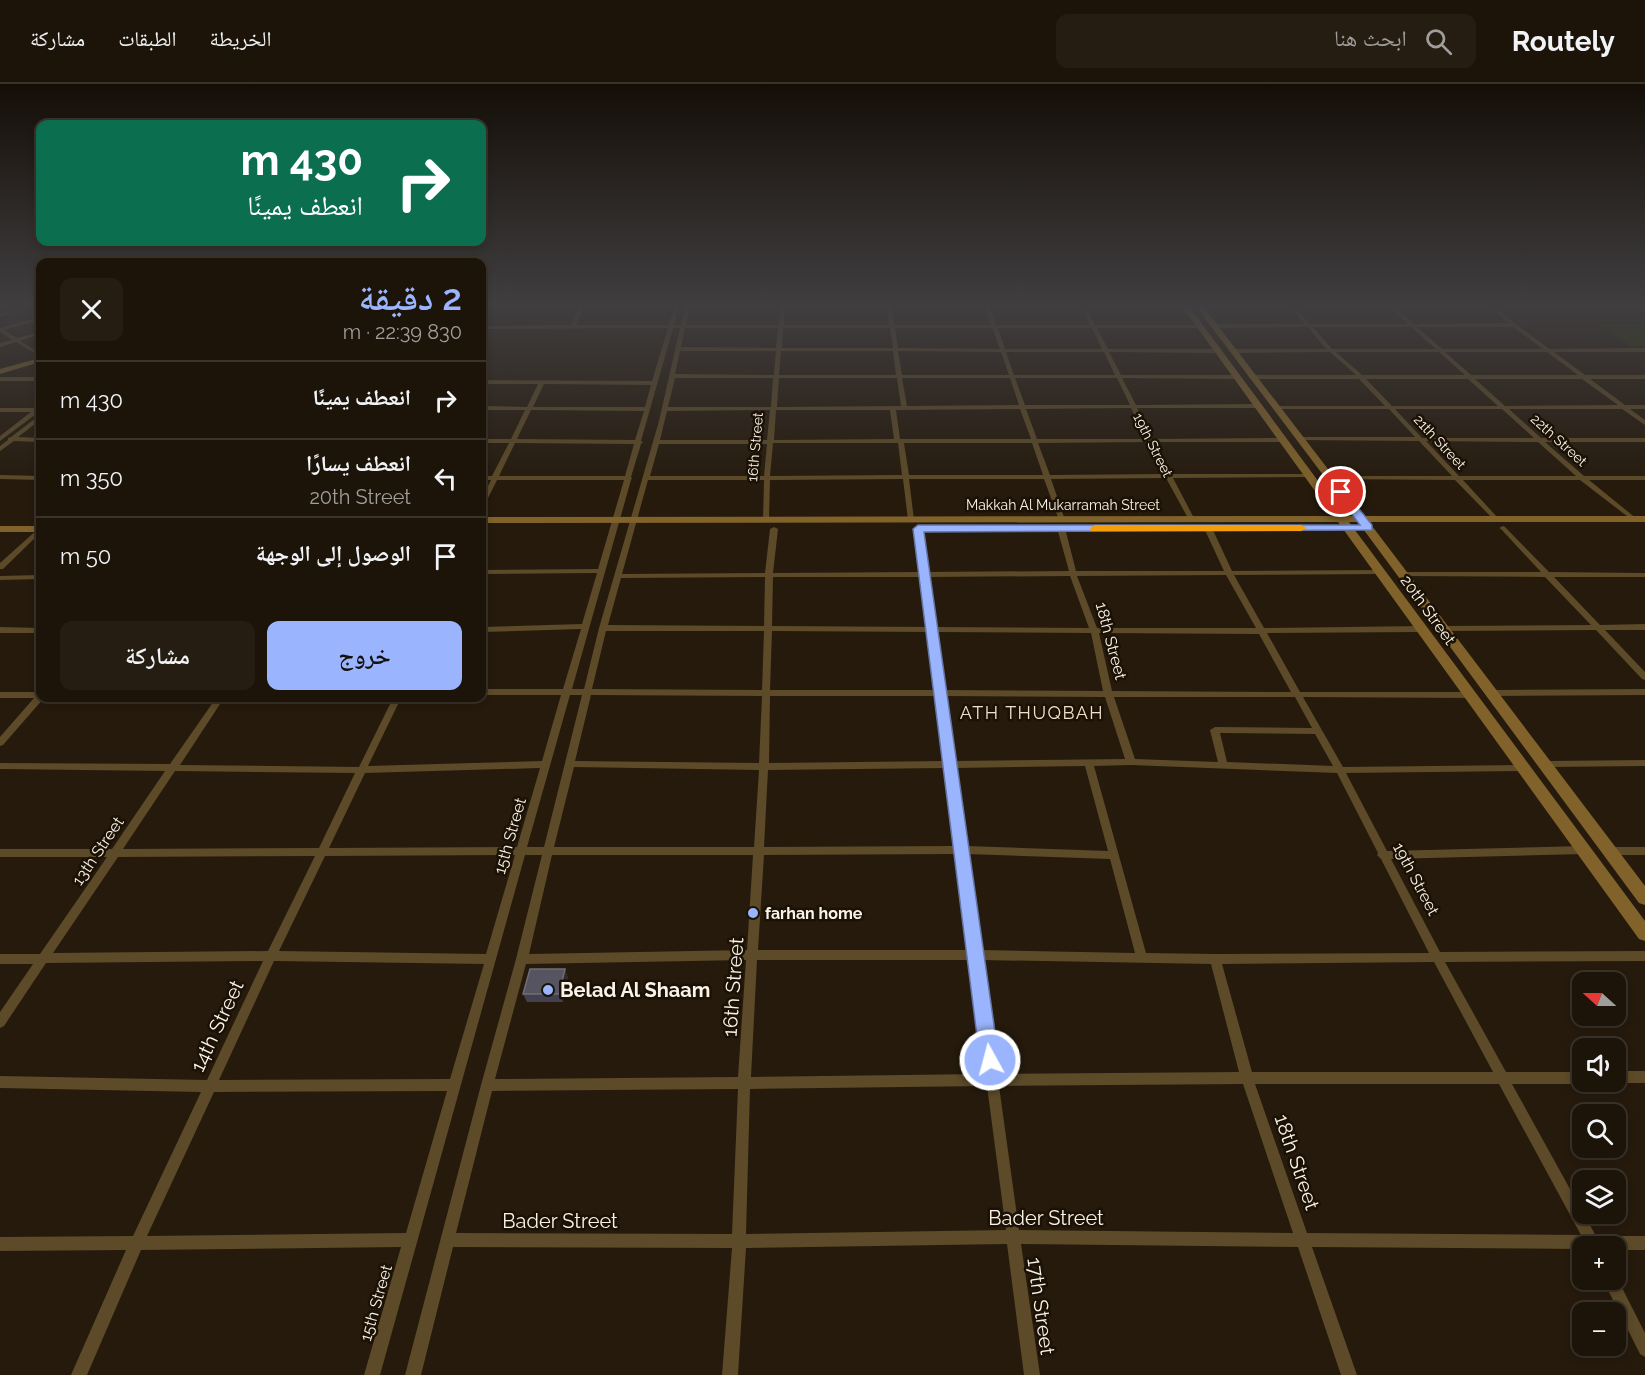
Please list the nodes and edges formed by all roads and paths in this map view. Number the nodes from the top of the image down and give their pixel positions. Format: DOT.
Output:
graph roads {
  1 [pos="23,365"];
  2 [pos="661,365"];
  3 [pos="674,365"];
  4 [pos="777,365"];
  5 [pos="897,365"];
  6 [pos="1009,365"];
  7 [pos="1113,365"];
  8 [pos="1227,365"];
  9 [pos="1242,365"];
  10 [pos="1347,365"];
  11 [pos="1457,365"];
  12 [pos="1568,365"];
  13 [pos="0,372"];
  14 [pos="672,376"];
  15 [pos="1583,376"];
  16 [pos="776,377"];
  17 [pos="1119,377"];
  18 [pos="1236,377"];
  19 [pos="1251,377"];
  20 [pos="1470,377"];
  21 [pos="1645,377"];
  22 [pos="899,378"];
  23 [pos="1014,378"];
  24 [pos="1362,378"];
  25 [pos="0,379"];
  26 [pos="36,379"];
  27 [pos="486,382"];
  28 [pos="542,382"];
  29 [pos="656,383"];
  30 [pos="1257,406"];
  31 [pos="1133,407"];
  32 [pos="1389,407"];
  33 [pos="1504,407"];
  34 [pos="1624,407"];
  35 [pos="1645,407"];
  36 [pos="486,408"];
  37 [pos="893,408"];
  38 [pos="904,408"];
  39 [pos="1024,408"];
  40 [pos="1276,408"];
  41 [pos="528,409"];
  42 [pos="664,409"];
  43 [pos="773,409"];
  44 [pos="0,410"];
  45 [pos="648,410"];
  46 [pos="36,411"];
  47 [pos="36,414"];
  48 [pos="36,415"];
  49 [pos="1645,423"];
  50 [pos="0,439"];
  51 [pos="12,439"];
  52 [pos="1299,439"];
  53 [pos="36,440"];
  54 [pos="1150,440"];
  55 [pos="1282,440"];
  56 [pos="1420,440"];
  57 [pos="1540,440"];
  58 [pos="1645,440"];
  59 [pos="486,441"];
  60 [pos="512,441"];
  61 [pos="770,441"];
  62 [pos="899,441"];
  63 [pos="1036,441"];
  64 [pos="639,442"];
  65 [pos="656,442"];
  66 [pos="0,449"];
  67 [pos="1309,476"];
  68 [pos="0,477"];
  69 [pos="905,477"];
  70 [pos="1046,477"];
  71 [pos="1168,477"];
  72 [pos="36,478"];
  73 [pos="486,478"];
  74 [pos="493,478"];
  75 [pos="629,478"];
  76 [pos="646,478"];
  77 [pos="767,478"];
  78 [pos="1330,478"];
  79 [pos="1456,478"];
  80 [pos="1582,478"];
  81 [pos="1645,478"];
  82 [pos="486,495"];
  83 [pos="1640,519"];
  84 [pos="0,520"];
  85 [pos="36,520"];
  86 [pos="486,520"];
  87 [pos="1192,520"];
  88 [pos="915,524"];
  89 [pos="1061,524"];
  90 [pos="1345,524"];
  91 [pos="1365,524"];
  92 [pos="1500,524"];
  93 [pos="616,525"];
  94 [pos="633,525"];
  95 [pos="770,525"];
  96 [pos="1208,528"];
  97 [pos="1645,528"];
  98 [pos="0,529"];
  99 [pos="36,529"];
  100 [pos="486,529"];
  101 [pos="36,533"];
  102 [pos="0,567"];
  103 [pos="602,571"];
  104 [pos="486,572"];
  105 [pos="1380,572"];
  106 [pos="1229,573"];
  107 [pos="1073,574"];
  108 [pos="1403,574"];
  109 [pos="1548,574"];
  110 [pos="769,575"];
  111 [pos="1645,575"];
  112 [pos="619,576"];
  113 [pos="925,576"];
  114 [pos="36,577"];
  115 [pos="0,578"];
  116 [pos="586,626"];
  117 [pos="1598,627"];
  118 [pos="1645,627"];
  119 [pos="603,628"];
  120 [pos="486,629"];
  121 [pos="768,629"];
  122 [pos="930,629"];
  123 [pos="1422,629"];
  124 [pos="1445,629"];
  125 [pos="0,630"];
  126 [pos="1094,630"];
  127 [pos="36,631"];
  128 [pos="1262,631"];
  129 [pos="1645,677"];
  130 [pos="486,692"];
  131 [pos="567,692"];
  132 [pos="587,692"];
  133 [pos="1645,692"];
  134 [pos="765,693"];
  135 [pos="940,693"];
  136 [pos="1108,693"];
  137 [pos="1493,693"];
  138 [pos="0,695"];
  139 [pos="1296,695"];
  140 [pos="1470,695"];
  141 [pos="36,696"];
  142 [pos="36,701"];
  143 [pos="217,702"];
  144 [pos="395,702"];
  145 [pos="1317,731"];
  146 [pos="0,743"];
  147 [pos="1131,762"];
  148 [pos="1089,763"];
  149 [pos="1645,763"];
  150 [pos="547,764"];
  151 [pos="569,764"];
  152 [pos="1547,764"];
  153 [pos="951,765"];
  154 [pos="1223,765"];
  155 [pos="0,766"];
  156 [pos="764,767"];
  157 [pos="172,768"];
  158 [pos="1522,768"];
  159 [pos="361,770"];
  160 [pos="1340,770"];
  161 [pos="961,850"];
  162 [pos="1584,850"];
  163 [pos="1610,851"];
  164 [pos="1645,851"];
  165 [pos="759,852"];
  166 [pos="0,853"];
  167 [pos="521,853"];
  168 [pos="546,853"];
  169 [pos="115,854"];
  170 [pos="323,854"];
  171 [pos="1112,855"];
  172 [pos="1382,855"];
  173 [pos="1645,898"];
  174 [pos="1645,934"];
  175 [pos="754,955"];
  176 [pos="976,955"];
  177 [pos="272,956"];
  178 [pos="1436,956"];
  179 [pos="1645,956"];
  180 [pos="1142,957"];
  181 [pos="0,959"];
  182 [pos="491,959"];
  183 [pos="522,959"];
  184 [pos="1215,959"];
  185 [pos="42,960"];
  186 [pos="0,1022"];
  187 [pos="1626,1077"];
  188 [pos="1645,1077"];
  189 [pos="1247,1078"];
  190 [pos="1572,1078"];
  191 [pos="1502,1079"];
  192 [pos="992,1081"];
  193 [pos="0,1083"];
  194 [pos="744,1083"];
  195 [pos="454,1085"];
  196 [pos="487,1085"];
  197 [pos="211,1086"];
  198 [pos="1588,1236"];
  199 [pos="1013,1237"];
  200 [pos="1303,1239"];
  201 [pos="410,1240"];
  202 [pos="448,1240"];
  203 [pos="739,1241"];
  204 [pos="1645,1243"];
  205 [pos="0,1244"];
  206 [pos="136,1244"];
  207 [pos="1626,1244"];
  208 [pos="1572,1245"];
  209 [pos="1615,1290"];
  210 [pos="1645,1349"];
  211 [pos="79,1375"];
  212 [pos="372,1375"];
  213 [pos="413,1375"];
  214 [pos="730,1375"];
  215 [pos="1032,1375"];
  216 [pos="1349,1375"];
  1 -- 13 [label="street"];
  2 -- 29 [label="street, 15th Street"];
  3 -- 14 [label="street"];
  4 -- 16 [label="street, 16th Street"];
  5 -- 22 [label="street"];
  6 -- 23 [label="street, 18th Street"];
  7 -- 17 [label="street, 19th Street"];
  8 -- 18 [label="street, 20th Street"];
  9 -- 19 [label="street, 20th Street"];
  10 -- 24 [label="street, 21th Street"];
  11 -- 20 [label="street, 22th Street"];
  12 -- 15 [label="street"];
  14 -- 16 [label="street"];
  14 -- 42 [label="street"];
  15 -- 20 [label="street"];
  15 -- 21 [label="street"];
  15 -- 34 [label="street"];
  16 -- 22 [label="street"];
  16 -- 43 [label="street, 16th Street"];
  17 -- 18 [label="street"];
  17 -- 23 [label="street"];
  17 -- 31 [label="street, 19th Street"];
  18 -- 30 [label="street, 20th Street"];
  19 -- 24 [label="street"];
  19 -- 40 [label="street, 20th Street"];
  20 -- 24 [label="street"];
  20 -- 33 [label="street, 22th Street"];
  22 -- 23 [label="street"];
  22 -- 38 [label="street"];
  23 -- 39 [label="street, 18th Street"];
  24 -- 32 [label="street, 21th Street"];
  25 -- 26 [label="street"];
  27 -- 28 [label="street"];
  28 -- 29 [label="street"];
  28 -- 41 [label="street"];
  29 -- 45 [label="street, 15th Street"];
  30 -- 31 [label="street"];
  30 -- 55 [label="street, 20th Street"];
  31 -- 39 [label="street"];
  31 -- 54 [label="street, 19th Street"];
  32 -- 33 [label="street"];
  32 -- 40 [label="street"];
  32 -- 56 [label="street, 21th Street"];
  33 -- 34 [label="street"];
  33 -- 57 [label="street, 22th Street"];
  34 -- 35 [label="street"];
  34 -- 49 [label="street"];
  36 -- 41 [label="street"];
  37 -- 38 [label="street"];
  37 -- 43 [label="street"];
  37 -- 62 [label="street, 17th Street"];
  38 -- 39 [label="street"];
  39 -- 63 [label="street, 18th Street"];
  40 -- 52 [label="street, 20th Street"];
  41 -- 45 [label="street"];
  41 -- 60 [label="street"];
  42 -- 43 [label="street"];
  42 -- 65 [label="street"];
  43 -- 61 [label="street, 16th Street"];
  44 -- 46 [label="street"];
  45 -- 64 [label="street, 15th Street"];
  47 -- 50 [label="street"];
  48 -- 51 [label="street"];
  50 -- 51 [label="street"];
  51 -- 53 [label="street"];
  51 -- 66 [label="street"];
  52 -- 56 [label="street"];
  52 -- 78 [label="street, 20th Street"];
  54 -- 55 [label="street"];
  54 -- 63 [label="street"];
  54 -- 71 [label="street, 19th Street"];
  55 -- 67 [label="street, 20th Street"];
  56 -- 57 [label="street"];
  56 -- 79 [label="street, 21th Street"];
  57 -- 58 [label="street"];
  57 -- 80 [label="street, 22th Street"];
  59 -- 60 [label="street"];
  60 -- 64 [label="street"];
  60 -- 74 [label="street"];
  61 -- 62 [label="street"];
  61 -- 65 [label="street"];
  61 -- 77 [label="street, 16th Street"];
  62 -- 63 [label="street"];
  62 -- 69 [label="street, 17th Street"];
  63 -- 70 [label="street, 18th Street"];
  64 -- 75 [label="street, 15th Street"];
  65 -- 76 [label="street"];
  67 -- 71 [label="street"];
  67 -- 90 [label="street, 20th Street"];
  68 -- 72 [label="street"];
  69 -- 70 [label="street"];
  69 -- 77 [label="street"];
  69 -- 88 [label="street, 17th Street"];
  70 -- 71 [label="street"];
  70 -- 89 [label="street, 18th Street"];
  71 -- 87 [label="street, 19th Street"];
  73 -- 74 [label="street"];
  74 -- 75 [label="street"];
  74 -- 82 [label="street"];
  75 -- 93 [label="street, 15th Street"];
  76 -- 77 [label="street"];
  76 -- 94 [label="street"];
  77 -- 95 [label="street, 16th Street"];
  78 -- 79 [label="street"];
  78 -- 91 [label="street, 20th Street"];
  79 -- 80 [label="street"];
  79 -- 92 [label="street, 21th Street"];
  80 -- 81 [label="street"];
  80 -- 83 [label="street, 22th Street"];
  83 -- 92 [label="street, Makkah Al Mukarramah Street"];
  84 -- 85 [label="street"];
  86 -- 93 [label="street, Makkah Al Mukarramah Street"];
  87 -- 89 [label="street, Makkah Al Mukarramah Street"];
  87 -- 90 [label="street, Makkah Al Mukarramah Street"];
  88 -- 89 [label="street, Makkah Al Mukarramah Street"];
  88 -- 95 [label="street, Makkah Al Mukarramah Street"];
  88 -- 113 [label="street, 17th Street"];
  89 -- 96 [label="street, Makkah Al Mukarramah Street"];
  89 -- 107 [label="street, 18th Street"];
  90 -- 91 [label="street, Makkah Al Mukarramah Street"];
  90 -- 96 [label="street, Makkah Al Mukarramah Street"];
  90 -- 105 [label="street, 20th Street"];
  91 -- 92 [label="street, Makkah Al Mukarramah Street"];
  91 -- 108 [label="street, 20th Street"];
  92 -- 97 [label="street, Makkah Al Mukarramah Street"];
  92 -- 109 [label="street, 21th Street"];
  93 -- 94 [label="street, Makkah Al Mukarramah Street"];
  93 -- 100 [label="street, Makkah Al Mukarramah Street"];
  93 -- 103 [label="street, 15th Street"];
  94 -- 95 [label="street, Makkah Al Mukarramah Street"];
  94 -- 112 [label="street"];
  95 -- 110 [label="street, 16th Street"];
  96 -- 106 [label="street, 19th Street"];
  98 -- 99 [label="street"];
  101 -- 102 [label="street"];
  103 -- 104 [label="street"];
  103 -- 116 [label="street, 15th Street"];
  105 -- 106 [label="street"];
  105 -- 123 [label="street, 20th Street"];
  106 -- 107 [label="street"];
  106 -- 128 [label="street, 19th Street"];
  107 -- 113 [label="street"];
  107 -- 126 [label="street, 18th Street"];
  108 -- 109 [label="street"];
  108 -- 124 [label="street, 20th Street"];
  109 -- 111 [label="street"];
  109 -- 117 [label="street, 21th Street"];
  110 -- 112 [label="street"];
  110 -- 113 [label="street"];
  110 -- 121 [label="street, 16th Street"];
  112 -- 119 [label="street"];
  113 -- 122 [label="street, 17th Street"];
  114 -- 115 [label="street"];
  116 -- 120 [label="street"];
  116 -- 131 [label="street, 15th Street"];
  117 -- 118 [label="street"];
  117 -- 124 [label="street"];
  117 -- 129 [label="street, 21th Street"];
  119 -- 121 [label="street"];
  119 -- 132 [label="street"];
  121 -- 122 [label="street"];
  121 -- 134 [label="street, 16th Street"];
  122 -- 126 [label="street"];
  122 -- 135 [label="street, 17th Street"];
  123 -- 128 [label="street"];
  123 -- 140 [label="street, 20th Street"];
  124 -- 137 [label="street, 20th Street"];
  125 -- 127 [label="street"];
  126 -- 128 [label="street"];
  126 -- 136 [label="street, 18th Street"];
  128 -- 139 [label="street, 19th Street"];
  130 -- 131 [label="street"];
  131 -- 132 [label="street"];
  131 -- 150 [label="street, 15th Street"];
  132 -- 134 [label="street"];
  132 -- 151 [label="street"];
  133 -- 137 [label="street"];
  134 -- 135 [label="street"];
  134 -- 156 [label="street, 16th Street"];
  135 -- 136 [label="street"];
  135 -- 153 [label="street, 17th Street"];
  136 -- 139 [label="street"];
  136 -- 147 [label="street, 18th Street"];
  137 -- 152 [label="street, 20th Street"];
  138 -- 141 [label="street"];
  139 -- 140 [label="street"];
  139 -- 145 [label="street, 19th Street"];
  140 -- 158 [label="street, 20th Street"];
  142 -- 146 [label="street"];
  143 -- 157 [label="street, 13th Street"];
  144 -- 159 [label="street, 14th Street"];
  145 -- 154 [label="street"];
  145 -- 160 [label="street, 19th Street"];
  147 -- 148 [label="street"];
  147 -- 154 [label="street"];
  148 -- 153 [label="street"];
  148 -- 171 [label="street"];
  149 -- 152 [label="street"];
  150 -- 159 [label="street"];
  150 -- 167 [label="street, 15th Street"];
  151 -- 156 [label="street"];
  151 -- 168 [label="street"];
  152 -- 163 [label="street, 20th Street"];
  153 -- 156 [label="street"];
  153 -- 161 [label="street, 17th Street"];
  154 -- 160 [label="street"];
  155 -- 157 [label="street"];
  156 -- 165 [label="street, 16th Street"];
  157 -- 159 [label="street"];
  157 -- 169 [label="street, 13th Street"];
  158 -- 160 [label="street"];
  158 -- 162 [label="street, 20th Street"];
  159 -- 170 [label="street, 14th Street"];
  160 -- 172 [label="street, 19th Street"];
  161 -- 165 [label="street"];
  161 -- 171 [label="street"];
  161 -- 176 [label="street, 17th Street"];
  162 -- 172 [label="street"];
  162 -- 174 [label="street, 20th Street"];
  163 -- 164 [label="street"];
  163 -- 173 [label="street, 20th Street"];
  165 -- 168 [label="street"];
  165 -- 175 [label="street, 16th Street"];
  166 -- 169 [label="street"];
  167 -- 168 [label="street"];
  167 -- 170 [label="street"];
  167 -- 182 [label="street, 15th Street"];
  168 -- 183 [label="street"];
  169 -- 170 [label="street"];
  169 -- 185 [label="street, 13th Street"];
  170 -- 177 [label="street, 14th Street"];
  171 -- 180 [label="street"];
  172 -- 178 [label="street, 19th Street"];
  175 -- 176 [label="street"];
  175 -- 183 [label="street"];
  175 -- 194 [label="street, 16th Street"];
  176 -- 180 [label="street"];
  176 -- 192 [label="street, 17th Street"];
  177 -- 182 [label="street"];
  177 -- 185 [label="street"];
  177 -- 197 [label="street, 14th Street"];
  178 -- 179 [label="street"];
  178 -- 184 [label="street"];
  178 -- 191 [label="street, 19th Street"];
  180 -- 184 [label="street"];
  181 -- 185 [label="street"];
  182 -- 195 [label="street, 15th Street"];
  183 -- 196 [label="street"];
  184 -- 189 [label="street, 18th Street"];
  185 -- 186 [label="street, 13th Street"];
  187 -- 188 [label="street"];
  189 -- 191 [label="street"];
  189 -- 192 [label="street"];
  189 -- 200 [label="street, 18th Street"];
  190 -- 191 [label="street"];
  191 -- 198 [label="street, 19th Street"];
  192 -- 194 [label="street"];
  192 -- 199 [label="street, 17th Street"];
  193 -- 197 [label="street"];
  194 -- 196 [label="street"];
  194 -- 203 [label="street, 16th Street"];
  195 -- 197 [label="street"];
  195 -- 201 [label="street, 15th Street"];
  196 -- 202 [label="street"];
  197 -- 206 [label="street, 14th Street"];
  199 -- 200 [label="street, Bader Street"];
  199 -- 203 [label="street, Bader Street"];
  199 -- 215 [label="street, 17th Street"];
  200 -- 208 [label="street, Bader Street"];
  200 -- 216 [label="street, 18th Street"];
  201 -- 206 [label="street"];
  201 -- 212 [label="street, 15th Street"];
  202 -- 203 [label="street, Bader Street"];
  202 -- 213 [label="street"];
  203 -- 214 [label="street, 16th Street"];
  204 -- 207 [label="street, Bader Street"];
  205 -- 206 [label="street"];
  206 -- 211 [label="street, 14th Street"];
  209 -- 210 [label="street"];
}
